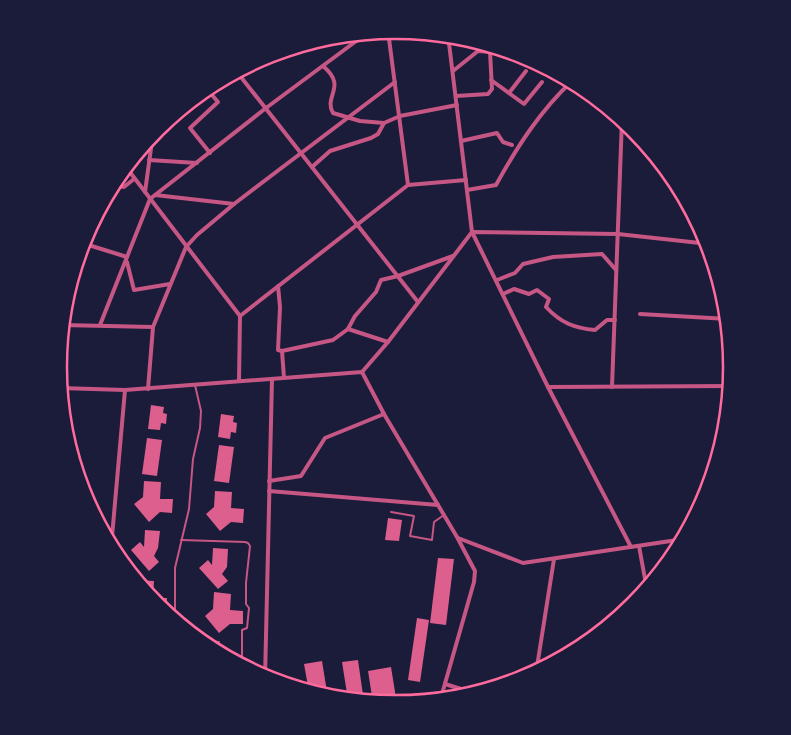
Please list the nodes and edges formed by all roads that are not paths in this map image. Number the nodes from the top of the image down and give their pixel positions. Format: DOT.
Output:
graph roads {
  1 [pos="389,39"];
  2 [pos="355,42"];
  3 [pos="449,44"];
  4 [pos="485,51"];
  5 [pos="490,53"];
  6 [pos="323,66"];
  7 [pos="453,71"];
  8 [pos="526,71"];
  9 [pos="241,78"];
  10 [pos="492,80"];
  11 [pos="395,82"];
  12 [pos="542,82"];
  13 [pos="566,87"];
  14 [pos="509,93"];
  15 [pos="212,95"];
  16 [pos="456,96"];
  17 [pos="457,105"];
  18 [pos="266,108"];
  19 [pos="400,116"];
  20 [pos="348,118"];
  21 [pos="384,123"];
  22 [pos="622,129"];
  23 [pos="461,141"];
  24 [pos="512,145"];
  25 [pos="151,148"];
  26 [pos="210,153"];
  27 [pos="301,154"];
  28 [pos="149,160"];
  29 [pos="197,163"];
  30 [pos="312,167"];
  31 [pos="130,173"];
  32 [pos="134,179"];
  33 [pos="466,180"];
  34 [pos="408,185"];
  35 [pos="121,187"];
  36 [pos="467,190"];
  37 [pos="145,192"];
  38 [pos="155,195"];
  39 [pos="150,199"];
  40 [pos="234,204"];
  41 [pos="357,224"];
  42 [pos="472,232"];
  43 [pos="618,234"];
  44 [pos="699,243"];
  45 [pos="90,246"];
  46 [pos="186,247"];
  47 [pos="455,255"];
  48 [pos="127,259"];
  49 [pos="616,270"];
  50 [pos="398,276"];
  51 [pos="497,280"];
  52 [pos="170,284"];
  53 [pos="278,286"];
  54 [pos="503,294"];
  55 [pos="418,302"];
  56 [pos="640,314"];
  57 [pos="240,316"];
  58 [pos="720,319"];
  59 [pos="615,320"];
  60 [pos="70,326"];
  61 [pos="100,326"];
  62 [pos="153,327"];
  63 [pos="348,329"];
  64 [pos="388,342"];
  65 [pos="282,351"];
  66 [pos="362,372"];
  67 [pos="284,378"];
  68 [pos="272,379"];
  69 [pos="240,382"];
  70 [pos="195,385"];
  71 [pos="724,386"];
  72 [pos="548,387"];
  73 [pos="612,387"];
  74 [pos="67,388"];
  75 [pos="148,388"];
  76 [pos="125,390"];
  77 [pos="384,414"];
  78 [pos="269,481"];
  79 [pos="269,491"];
  80 [pos="438,505"];
  81 [pos="391,512"];
  82 [pos="444,515"];
  83 [pos="112,534"];
  84 [pos="457,537"];
  85 [pos="181,540"];
  86 [pos="675,540"];
  87 [pos="639,546"];
  88 [pos="631,547"];
  89 [pos="554,559"];
  90 [pos="645,581"];
  91 [pos="175,611"];
  92 [pos="214,642"];
  93 [pos="219,642"];
  94 [pos="242,658"];
  95 [pos="537,664"];
  96 [pos="265,669"];
  97 [pos="445,684"];
  98 [pos="462,689"];
  99 [pos="443,692"];
  1 -- 11 [label="street"];
  2 -- 6 [label="street"];
  3 -- 7 [label="street"];
  4 -- 7 [label="street"];
  5 -- 10 [label="street"];
  6 -- 18 [label="street"];
  6 -- 20 [label="street"];
  7 -- 16 [label="street"];
  8 -- 14 [label="street"];
  9 -- 18 [label="street"];
  10 -- 14 [label="street"];
  10 -- 16 [label="street"];
  11 -- 19 [label="street"];
  11 -- 20 [label="street"];
  12 -- 14 [label="street"];
  13 -- 36 [label="street"];
  15 -- 26 [label="street"];
  16 -- 17 [label="street"];
  17 -- 19 [label="street"];
  17 -- 23 [label="street"];
  18 -- 26 [label="street"];
  18 -- 27 [label="street"];
  19 -- 21 [label="street"];
  19 -- 34 [label="street"];
  20 -- 21 [label="street"];
  20 -- 27 [label="street"];
  21 -- 30 [label="street"];
  22 -- 43 [label="street"];
  23 -- 24 [label="street"];
  23 -- 33 [label="street"];
  25 -- 28 [label="street"];
  26 -- 29 [label="street"];
  27 -- 30 [label="street"];
  27 -- 40 [label="street"];
  28 -- 29 [label="street"];
  28 -- 37 [label="street"];
  29 -- 38 [label="street"];
  30 -- 41 [label="street"];
  31 -- 32 [label="street"];
  32 -- 35 [label="street"];
  32 -- 37 [label="street"];
  33 -- 34 [label="street"];
  33 -- 36 [label="street"];
  34 -- 41 [label="street"];
  36 -- 42 [label="street"];
  37 -- 39 [label="street"];
  38 -- 39 [label="street"];
  38 -- 40 [label="street"];
  39 -- 46 [label="street"];
  39 -- 48 [label="street"];
  40 -- 46 [label="street"];
  41 -- 50 [label="street"];
  41 -- 53 [label="street"];
  42 -- 43 [label="street"];
  42 -- 47 [label="street"];
  42 -- 51 [label="street"];
  43 -- 44 [label="street"];
  43 -- 49 [label="street"];
  45 -- 48 [label="street"];
  46 -- 52 [label="street"];
  46 -- 57 [label="street"];
  47 -- 50 [label="street"];
  47 -- 55 [label="street"];
  48 -- 52 [label="street"];
  48 -- 61 [label="street"];
  49 -- 51 [label="street"];
  49 -- 59 [label="street"];
  50 -- 55 [label="street"];
  50 -- 63 [label="street"];
  51 -- 54 [label="street"];
  52 -- 62 [label="street"];
  53 -- 57 [label="street"];
  53 -- 65 [label="street"];
  54 -- 59 [label="street"];
  54 -- 72 [label="street"];
  55 -- 64 [label="street"];
  56 -- 58 [label="street"];
  57 -- 69 [label="street"];
  59 -- 73 [label="street"];
  60 -- 61 [label="street"];
  61 -- 62 [label="street"];
  62 -- 75 [label="street"];
  63 -- 64 [label="street"];
  63 -- 65 [label="street"];
  64 -- 66 [label="street"];
  65 -- 67 [label="street"];
  66 -- 67 [label="street"];
  66 -- 77 [label="street"];
  67 -- 68 [label="street"];
  68 -- 69 [label="street"];
  68 -- 78 [label="street"];
  69 -- 70 [label="street"];
  70 -- 75 [label="street"];
  70 -- 85 [label="lane"];
  71 -- 73 [label="street"];
  72 -- 73 [label="street"];
  72 -- 88 [label="street"];
  74 -- 76 [label="street"];
  75 -- 76 [label="street"];
  76 -- 83 [label="street"];
  77 -- 78 [label="street"];
  77 -- 80 [label="street"];
  78 -- 79 [label="street"];
  79 -- 80 [label="street"];
  79 -- 96 [label="street"];
  80 -- 82 [label="street"];
  81 -- 82 [label="lane"];
  82 -- 84 [label="street"];
  84 -- 89 [label="street"];
  84 -- 97 [label="street"];
  85 -- 91 [label="lane"];
  85 -- 94 [label="lane"];
  86 -- 87 [label="street"];
  87 -- 88 [label="street"];
  87 -- 90 [label="street"];
  88 -- 89 [label="street"];
  89 -- 95 [label="street"];
  92 -- 93 [label="lane"];
  97 -- 98 [label="street"];
  97 -- 99 [label="street"];
}
